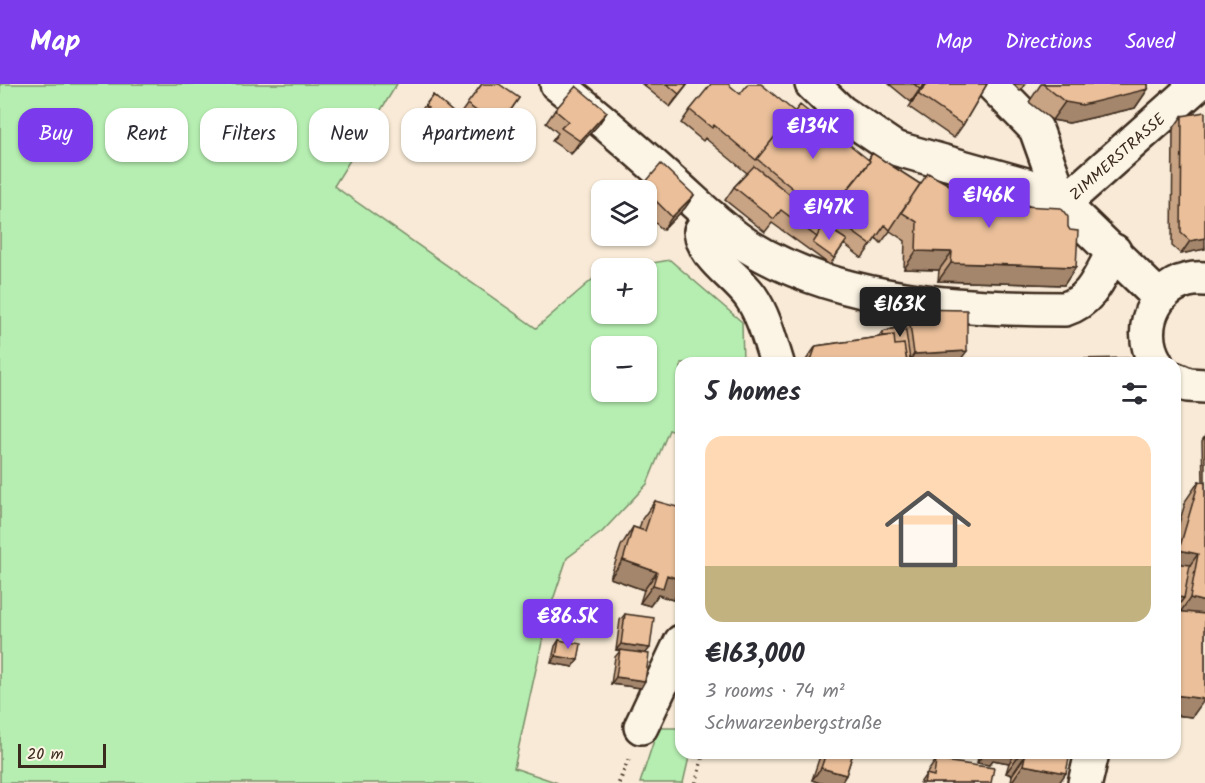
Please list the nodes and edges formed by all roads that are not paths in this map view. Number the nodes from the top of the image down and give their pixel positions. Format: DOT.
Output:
graph roads {
  1 [pos="557,84"];
  2 [pos="812,84"];
  3 [pos="992,84"];
  4 [pos="1185,88"];
  5 [pos="1063,204"];
  6 [pos="711,217"];
  7 [pos="1114,251"];
  8 [pos="1205,279"];
  9 [pos="1160,297"];
  10 [pos="775,357"];
  11 [pos="1156,357"];
  12 [pos="675,655"];
  13 [pos="641,727"];
  14 [pos="1091,759"];
  15 [pos="1085,783"];
  1 -- 6 [label="street"];
  2 -- 5 [label="street"];
  3 -- 5 [label="street"];
  4 -- 5 [label="street, ZIMMERSTRASSE"];
  5 -- 7 [label="street"];
  6 -- 7 [label="street"];
  6 -- 10 [label="street"];
  7 -- 9 [label="street"];
  8 -- 9 [label="street"];
  9 -- 11 [label="street"];
  12 -- 13 [label="street"];
  14 -- 15 [label="street"];
}
